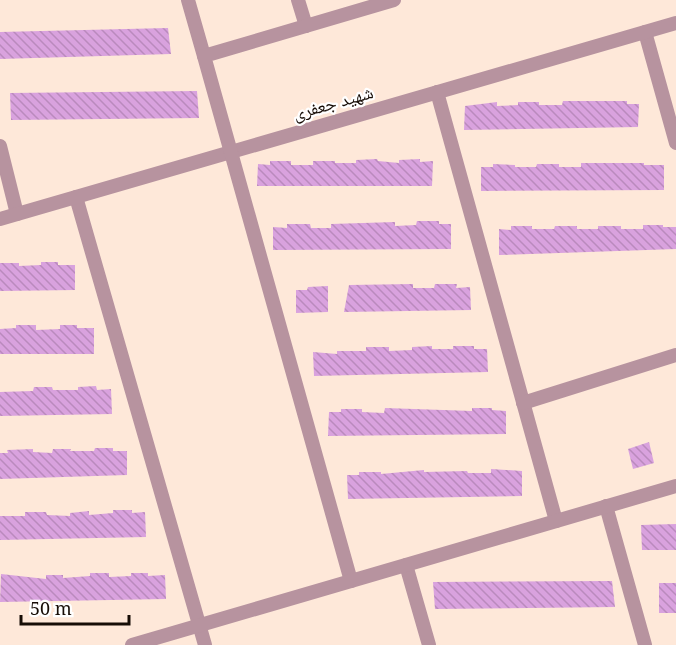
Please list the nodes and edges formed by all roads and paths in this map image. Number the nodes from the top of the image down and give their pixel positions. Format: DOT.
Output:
graph roads {
  1 [pos="188,0"];
  2 [pos="298,0"];
  3 [pos="394,0"];
  4 [pos="676,23"];
  5 [pos="306,26"];
  6 [pos="645,32"];
  7 [pos="204,56"];
  8 [pos="437,92"];
  9 [pos="676,143"];
  10 [pos="0,146"];
  11 [pos="231,152"];
  12 [pos="76,197"];
  13 [pos="17,214"];
  14 [pos="0,219"];
  15 [pos="676,355"];
  16 [pos="523,403"];
  17 [pos="676,486"];
  18 [pos="606,506"];
  19 [pos="556,521"];
  20 [pos="406,565"];
  21 [pos="351,581"];
  22 [pos="200,625"];
  23 [pos="132,645"];
  24 [pos="205,645"];
  25 [pos="429,645"];
  26 [pos="645,645"];
  1 -- 7 [label="street"];
  2 -- 5 [label="street"];
  3 -- 5 [label="street"];
  4 -- 6 [label="street, شهید جعفری"];
  5 -- 7 [label="street"];
  6 -- 8 [label="street, شهید جعفری"];
  6 -- 9 [label="street"];
  7 -- 11 [label="street"];
  8 -- 11 [label="street, شهید جعفری"];
  8 -- 16 [label="street"];
  10 -- 13 [label="street"];
  11 -- 12 [label="street, شهید جعفری"];
  11 -- 21 [label="street"];
  12 -- 13 [label="street, شهید جعفری"];
  12 -- 22 [label="street"];
  13 -- 14 [label="street, شهید جعفری"];
  15 -- 16 [label="street"];
  16 -- 19 [label="street"];
  17 -- 18 [label="street"];
  18 -- 19 [label="street"];
  18 -- 26 [label="street"];
  19 -- 20 [label="street"];
  20 -- 21 [label="street"];
  20 -- 25 [label="street"];
  21 -- 22 [label="street"];
  22 -- 23 [label="street"];
  22 -- 24 [label="street"];
}
